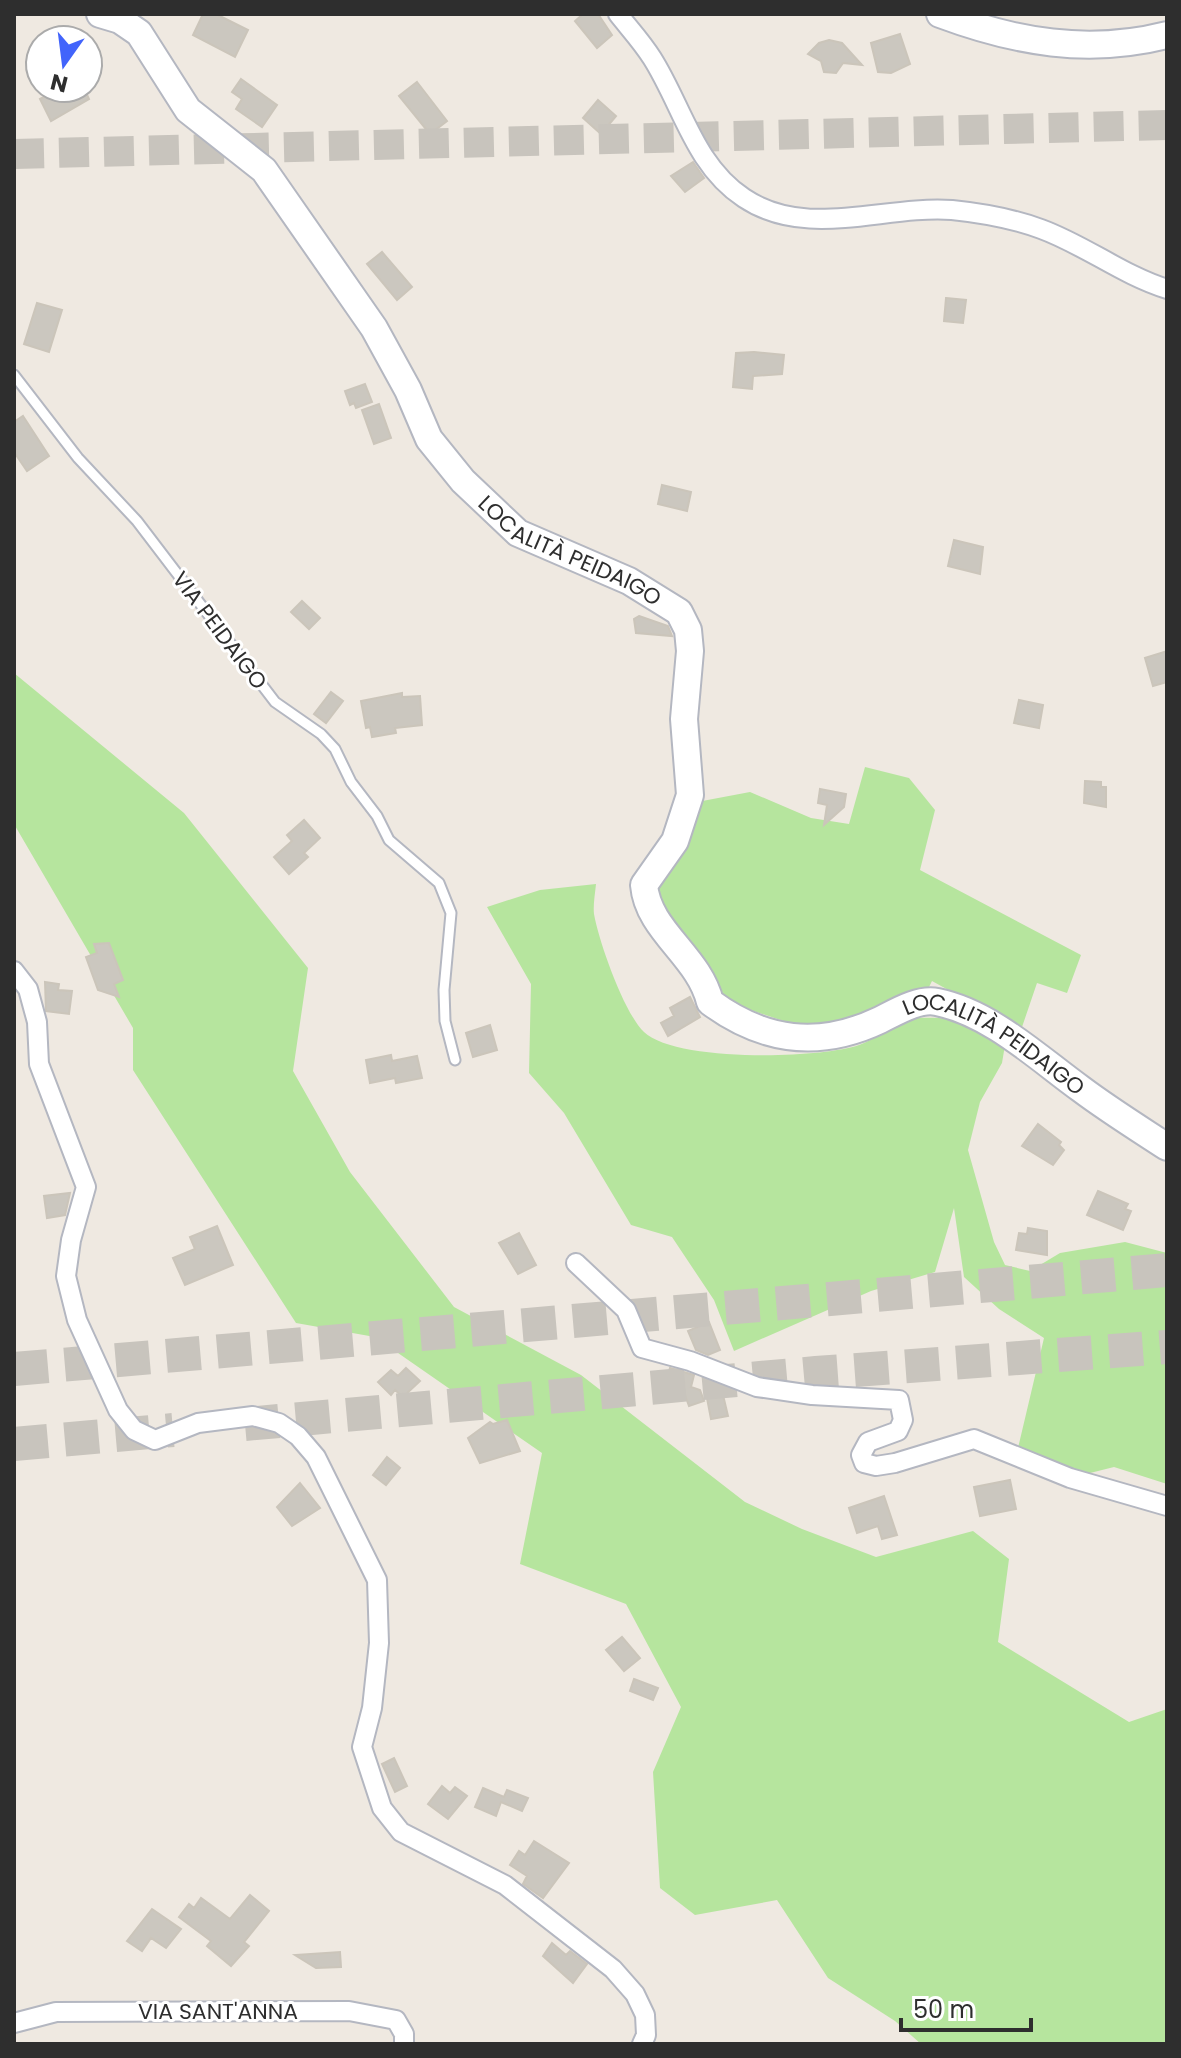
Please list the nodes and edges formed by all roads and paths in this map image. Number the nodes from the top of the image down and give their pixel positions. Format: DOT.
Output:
graph roads {
  1 [pos="100,14"];
  2 [pos="618,14"];
  3 [pos="940,14"];
  4 [pos="1167,35"];
  5 [pos="1167,289"];
  6 [pos="14,375"];
  7 [pos="14,971"];
  8 [pos="455,1060"];
  9 [pos="1167,1147"];
  10 [pos="576,1263"];
  11 [pos="1167,1506"];
  12 [pos="14,2023"];
  13 [pos="404,2044"];
  14 [pos="642,2044"];
  1 -- 9 [label="street, LOCALITÀ PEIDAIGO"];
  2 -- 5 [label="street"];
  3 -- 4 [label="street"];
  6 -- 8 [label="lane, VIA PEIDAIGO"];
  7 -- 14 [label="street"];
  10 -- 11 [label="street"];
  12 -- 13 [label="street, VIA SANT'ANNA"];
}
